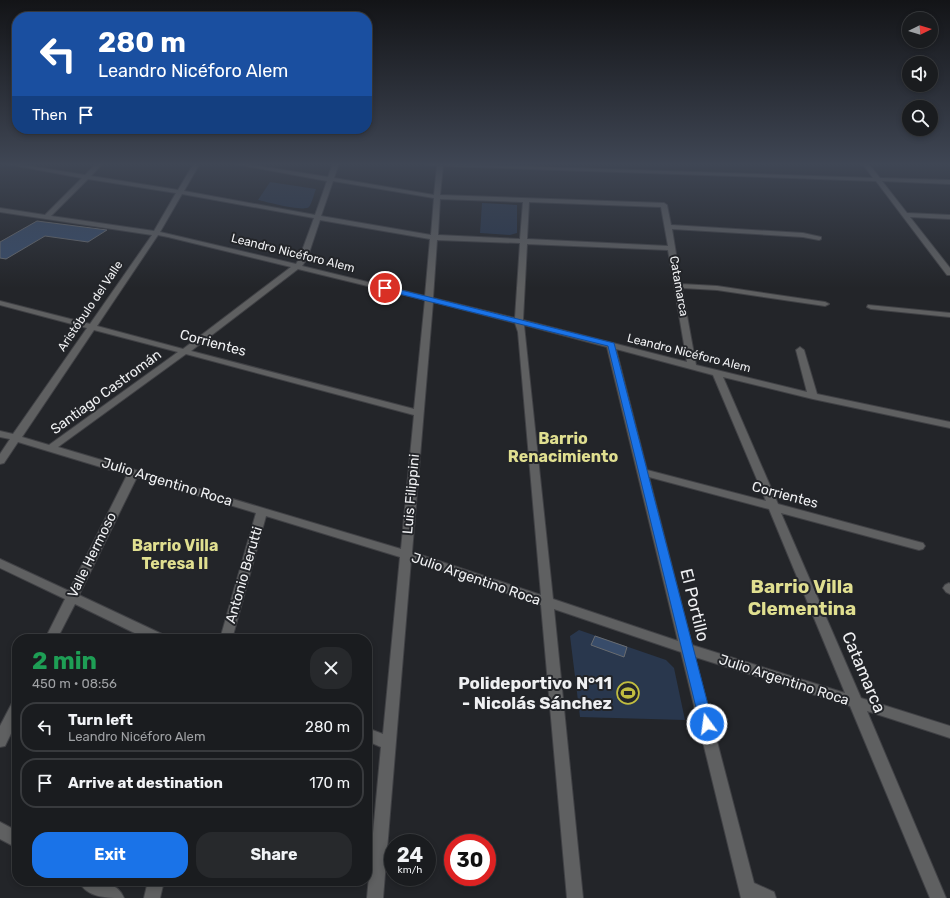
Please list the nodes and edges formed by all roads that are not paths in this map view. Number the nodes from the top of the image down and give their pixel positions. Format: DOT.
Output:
graph roads {
  1 [pos="58,205"];
  2 [pos="172,205"];
  3 [pos="251,205"];
  4 [pos="322,205"];
  5 [pos="436,205"];
  6 [pos="526,205"];
  7 [pos="661,205"];
  8 [pos="898,205"];
  9 [pos="0,210"];
  10 [pos="905,215"];
  11 [pos="46,217"];
  12 [pos="317,217"];
  13 [pos="950,217"];
  14 [pos="668,227"];
  15 [pos="156,233"];
  16 [pos="434,238"];
  17 [pos="819,238"];
  18 [pos="524,242"];
  19 [pos="672,248"];
  20 [pos="939,259"];
  21 [pos="950,259"];
  22 [pos="298,266"];
  23 [pos="950,273"];
  24 [pos="679,286"];
  25 [pos="429,299"];
  26 [pos="0,302"];
  27 [pos="825,304"];
  28 [pos="871,307"];
  29 [pos="950,315"];
  30 [pos="519,321"];
  31 [pos="92,327"];
  32 [pos="611,345"];
  33 [pos="800,350"];
  34 [pos="185,351"];
  35 [pos="692,367"];
  36 [pos="718,373"];
  37 [pos="813,396"];
  38 [pos="418,413"];
  39 [pos="950,425"];
  40 [pos="0,434"];
  41 [pos="16,438"];
  42 [pos="51,448"];
  43 [pos="0,461"];
  44 [pos="134,472"];
  45 [pos="644,472"];
  46 [pos="774,508"];
  47 [pos="262,511"];
  48 [pos="919,546"];
  49 [pos="405,554"];
  50 [pos="0,563"];
  51 [pos="72,597"];
  52 [pos="548,603"];
  53 [pos="54,634"];
  54 [pos="149,634"];
  55 [pos="227,634"];
  56 [pos="688,650"];
  57 [pos="856,702"];
  58 [pos="12,717"];
  59 [pos="950,732"];
  60 [pos="372,736"];
  61 [pos="0,742"];
  62 [pos="388,744"];
  63 [pos="0,830"];
  64 [pos="12,837"];
  65 [pos="96,886"];
  66 [pos="155,886"];
  67 [pos="748,893"];
  68 [pos="116,898"];
  69 [pos="152,898"];
  70 [pos="375,898"];
  71 [pos="575,898"];
  72 [pos="768,898"];
  73 [pos="938,898"];
  1 -- 11 [label="street"];
  2 -- 15 [label="street, Aristóbulo del Valle"];
  3 -- 12 [label="street"];
  4 -- 12 [label="street, Santiago Castromán"];
  5 -- 16 [label="street, Luis Filippini"];
  6 -- 18 [label="street"];
  7 -- 14 [label="street, Catamarca"];
  8 -- 10 [label="street"];
  9 -- 11 [label="street, Leandro Nicéforo Alem"];
  10 -- 13 [label="street"];
  10 -- 20 [label="street"];
  11 -- 15 [label="street, Leandro Nicéforo Alem"];
  12 -- 16 [label="street"];
  12 -- 22 [label="street, Santiago Castromán"];
  14 -- 17 [label="street"];
  14 -- 19 [label="street, Catamarca"];
  15 -- 22 [label="street, Leandro Nicéforo Alem"];
  15 -- 31 [label="street, Aristóbulo del Valle"];
  16 -- 18 [label="street"];
  16 -- 25 [label="street, Luis Filippini"];
  18 -- 19 [label="street"];
  18 -- 30 [label="street"];
  19 -- 24 [label="street, Catamarca"];
  20 -- 21 [label="street"];
  20 -- 23 [label="street"];
  22 -- 25 [label="street, Leandro Nicéforo Alem"];
  22 -- 34 [label="street, Santiago Castromán"];
  24 -- 27 [label="street"];
  24 -- 35 [label="street, Catamarca"];
  25 -- 30 [label="street, Leandro Nicéforo Alem"];
  25 -- 38 [label="street, Luis Filippini"];
  26 -- 31 [label="street, Corrientes"];
  28 -- 29 [label="street"];
  30 -- 32 [label="street, Leandro Nicéforo Alem"];
  30 -- 52 [label="street"];
  31 -- 34 [label="street, Corrientes"];
  31 -- 41 [label="street, Aristóbulo del Valle"];
  32 -- 35 [label="street, Leandro Nicéforo Alem"];
  32 -- 45 [label="street, El Portillo"];
  33 -- 37 [label="street"];
  34 -- 38 [label="street, Corrientes"];
  34 -- 42 [label="street, Santiago Castromán"];
  35 -- 36 [label="street, Leandro Nicéforo Alem"];
  36 -- 37 [label="street, Leandro Nicéforo Alem"];
  36 -- 46 [label="street, Catamarca"];
  37 -- 39 [label="street, Leandro Nicéforo Alem"];
  38 -- 49 [label="street, Luis Filippini"];
  40 -- 41 [label="street, Julio Argentino Roca"];
  41 -- 42 [label="street, Julio Argentino Roca"];
  41 -- 43 [label="street, Aristóbulo del Valle"];
  42 -- 44 [label="street, Julio Argentino Roca"];
  44 -- 47 [label="street, Julio Argentino Roca"];
  44 -- 51 [label="street, Valle Hermoso"];
  45 -- 46 [label="street, Corrientes"];
  45 -- 56 [label="street, El Portillo"];
  46 -- 48 [label="street, Corrientes"];
  46 -- 57 [label="street, Catamarca"];
  47 -- 49 [label="street, Julio Argentino Roca"];
  47 -- 55 [label="street, Antonio Berutti"];
  49 -- 52 [label="street, Julio Argentino Roca"];
  49 -- 62 [label="street, Luis Filippini"];
  50 -- 51 [label="street"];
  51 -- 53 [label="street, Valle Hermoso"];
  51 -- 54 [label="street"];
  52 -- 56 [label="street, Julio Argentino Roca"];
  52 -- 71 [label="street"];
  56 -- 57 [label="street, Julio Argentino Roca"];
  56 -- 67 [label="street, El Portillo"];
  57 -- 59 [label="street, Julio Argentino Roca"];
  57 -- 73 [label="street, Catamarca"];
  58 -- 61 [label="street"];
  60 -- 62 [label="street"];
  62 -- 70 [label="street, Luis Filippini"];
  63 -- 64 [label="street"];
  65 -- 68 [label="street"];
  66 -- 69 [label="street"];
  67 -- 72 [label="street"];
}
